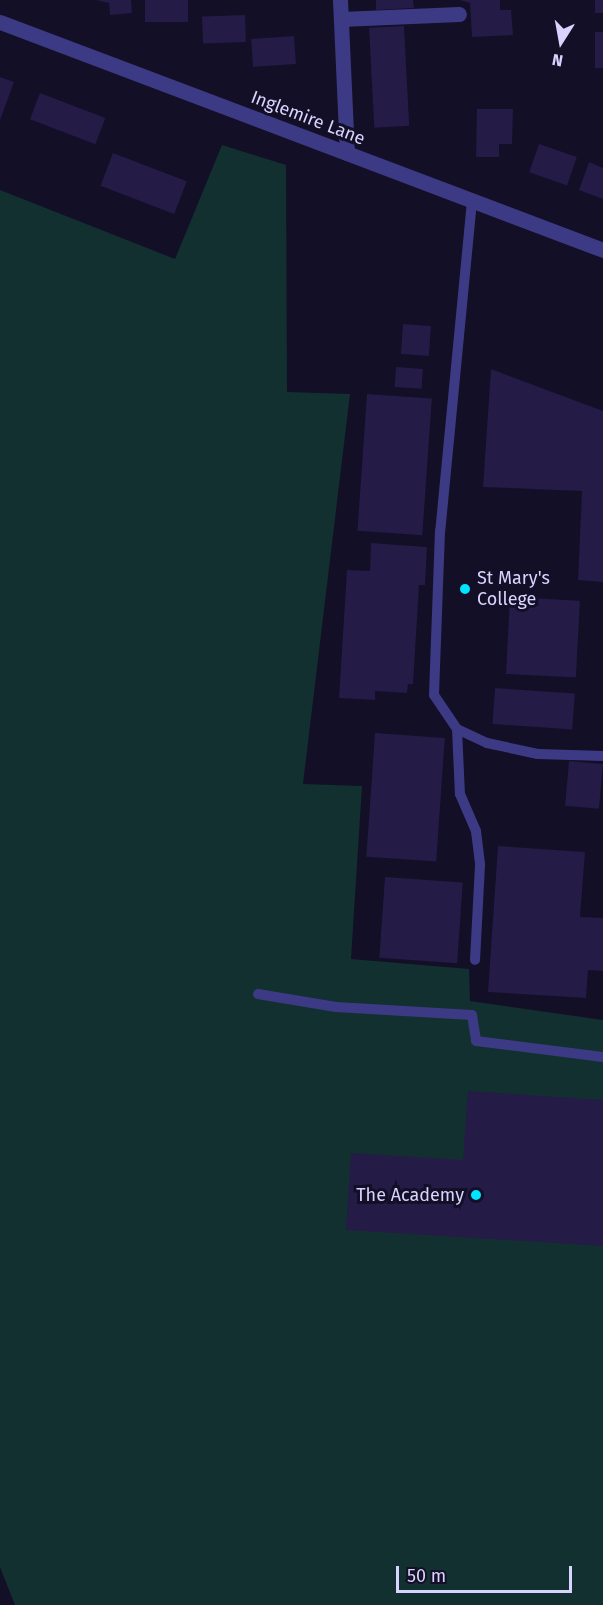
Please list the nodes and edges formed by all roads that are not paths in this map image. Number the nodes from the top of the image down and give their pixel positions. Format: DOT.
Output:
graph roads {
  1 [pos="340,0"];
  2 [pos="459,14"];
  3 [pos="341,19"];
  4 [pos="0,22"];
  5 [pos="347,153"];
  6 [pos="472,201"];
  7 [pos="603,250"];
  8 [pos="458,729"];
  9 [pos="603,756"];
  10 [pos="475,960"];
  11 [pos="258,994"];
  12 [pos="603,1057"];
  1 -- 3 [label="street"];
  2 -- 3 [label="street"];
  3 -- 5 [label="street"];
  4 -- 5 [label="street, Inglemire Lane"];
  5 -- 6 [label="street, Inglemire Lane"];
  6 -- 7 [label="street, Inglemire Lane"];
  6 -- 8 [label="lane"];
  8 -- 9 [label="lane"];
  8 -- 10 [label="lane"];
  11 -- 12 [label="lane"];
}
